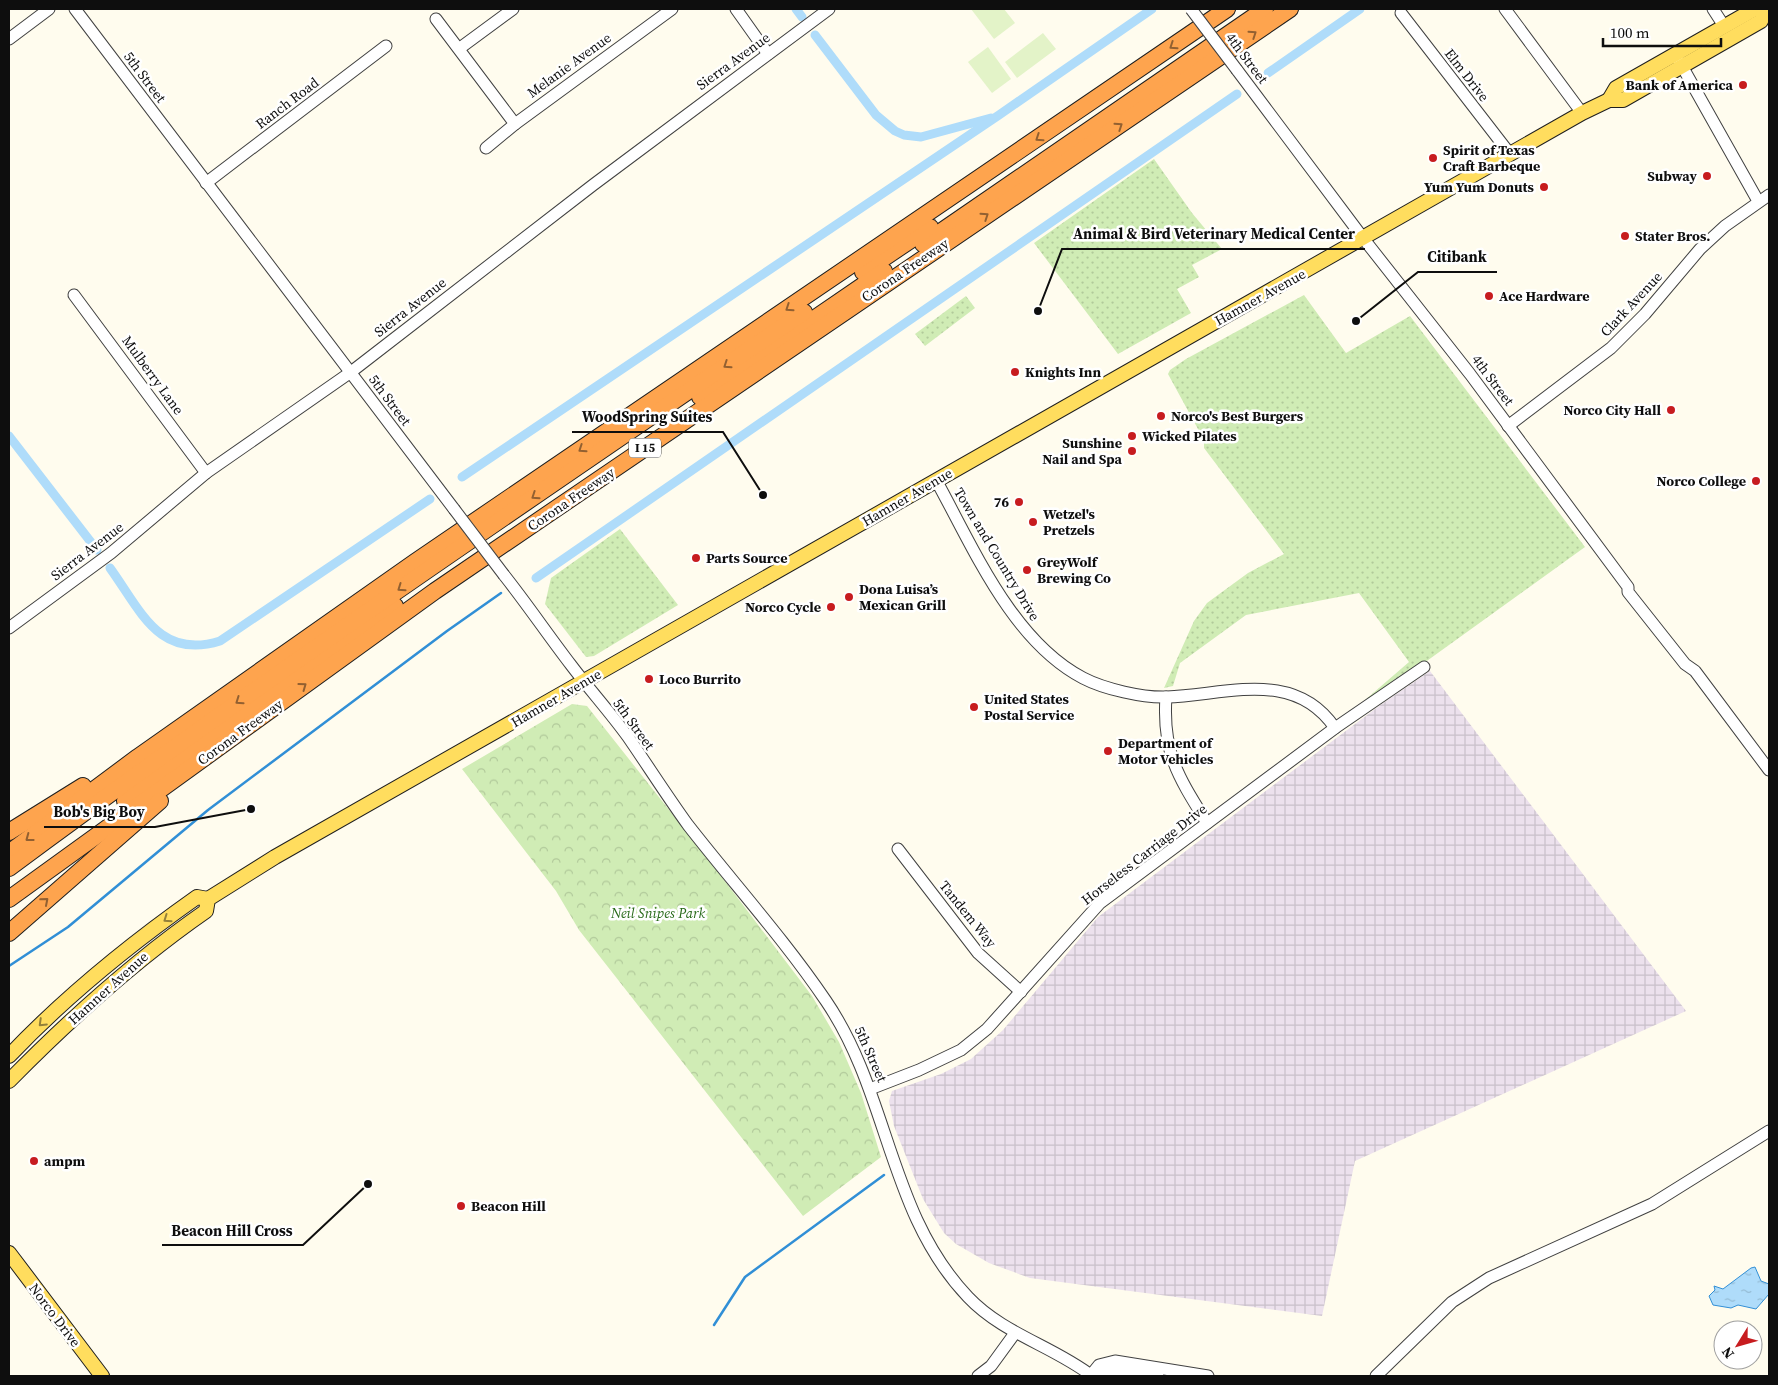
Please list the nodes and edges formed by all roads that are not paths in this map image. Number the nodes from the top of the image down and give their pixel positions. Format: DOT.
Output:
graph roads {
  1 [pos="49,9"];
  2 [pos="75,9"];
  3 [pos="513,9"];
  4 [pos="672,9"];
  5 [pos="736,9"];
  6 [pos="829,9"];
  7 [pos="1191,9"];
  8 [pos="1227,9"];
  9 [pos="1249,9"];
  10 [pos="1265,9"];
  11 [pos="1290,9"];
  12 [pos="1505,9"];
  13 [pos="1713,9"];
  14 [pos="1767,10"];
  15 [pos="1401,13"];
  16 [pos="436,18"];
  17 [pos="1724,26"];
  18 [pos="9,39"];
  19 [pos="386,46"];
  20 [pos="460,48"];
  21 [pos="768,54"];
  22 [pos="1675,54"];
  23 [pos="1683,67"];
  24 [pos="1609,100"];
  25 [pos="1582,113"];
  26 [pos="515,124"];
  27 [pos="486,148"];
  28 [pos="1510,154"];
  29 [pos="206,183"];
  30 [pos="1769,195"];
  31 [pos="1758,201"];
  32 [pos="905,229"];
  33 [pos="1363,238"];
  34 [pos="924,257"];
  35 [pos="852,286"];
  36 [pos="74,295"];
  37 [pos="351,372"];
  38 [pos="1508,426"];
  39 [pos="206,474"];
  40 [pos="936,480"];
  41 [pos="1628,589"];
  42 [pos="9,628"];
  43 [pos="1424,667"];
  44 [pos="1695,671"];
  45 [pos="584,682"];
  46 [pos="1166,697"];
  47 [pos="276,706"];
  48 [pos="1335,728"];
  49 [pos="138,757"];
  50 [pos="1769,770"];
  51 [pos="1207,823"];
  52 [pos="9,832"];
  53 [pos="898,849"];
  54 [pos="9,853"];
  55 [pos="9,868"];
  56 [pos="9,887"];
  57 [pos="9,899"];
  58 [pos="208,899"];
  59 [pos="9,933"];
  60 [pos="1020,992"];
  61 [pos="22,1043"];
  62 [pos="9,1056"];
  63 [pos="9,1071"];
  64 [pos="9,1081"];
  65 [pos="870,1089"];
  66 [pos="1769,1131"];
  67 [pos="9,1253"];
  68 [pos="1015,1333"];
  69 [pos="1114,1374"];
  70 [pos="102,1376"];
  71 [pos="978,1376"];
  72 [pos="1092,1376"];
  73 [pos="1158,1376"];
  74 [pos="1208,1376"];
  75 [pos="1376,1376"];
  1 -- 18 [label="street"];
  2 -- 29 [label="street, 5th Street"];
  3 -- 20 [label="street"];
  4 -- 26 [label="street, Melanie Avenue"];
  5 -- 21 [label="street"];
  6 -- 21 [label="street, Sierra Avenue"];
  7 -- 33 [label="street, 4th Street, bridge"];
  8 -- 32 [label="highway, I 15, one-way"];
  9 -- 35 [label="highway"];
  10 -- 35 [label="highway"];
  34 -- 11 [label="highway, Corona Freeway / I 15, one-way"];
  12 -- 25 [label="street"];
  13 -- 17 [label="street"];
  14 -- 17 [label="main road, Hamner Avenue"];
  14 -- 23 [label="main road, Hamner Avenue"];
  15 -- 28 [label="street, Elm Drive"];
  16 -- 20 [label="street"];
  17 -- 22 [label="main road, Hamner Avenue"];
  19 -- 29 [label="street, Ranch Road"];
  20 -- 26 [label="street"];
  21 -- 37 [label="street, Sierra Avenue"];
  22 -- 23 [label="street"];
  22 -- 24 [label="main road, Hamner Avenue"];
  23 -- 24 [label="main road, Hamner Avenue"];
  23 -- 31 [label="street"];
  24 -- 25 [label="main road, Hamner Avenue"];
  25 -- 28 [label="main road, Hamner Avenue"];
  26 -- 27 [label="street, Melanie Avenue"];
  28 -- 33 [label="main road, Hamner Avenue"];
  29 -- 37 [label="street, 5th Street"];
  30 -- 31 [label="street, Clark Avenue"];
  31 -- 38 [label="street, Clark Avenue"];
  32 -- 35 [label="highway"];
  32 -- 49 [label="highway, I 15, one-way"];
  33 -- 38 [label="street, 4th Street"];
  33 -- 40 [label="main road, Hamner Avenue"];
  34 -- 35 [label="highway, I 15"];
  47 -- 34 [label="highway, Corona Freeway / I 15, one-way"];
  35 -- 55 [label="highway, one-way"];
  35 -- 56 [label="highway"];
  36 -- 39 [label="street, Mulberry Lane"];
  37 -- 39 [label="street, Sierra Avenue"];
  37 -- 45 [label="street, 5th Street, bridge"];
  38 -- 41 [label="street, 4th Street"];
  39 -- 42 [label="street, Sierra Avenue"];
  40 -- 45 [label="main road, Hamner Avenue"];
  40 -- 46 [label="street, Town and Country Drive"];
  41 -- 44 [label="street"];
  41 -- 44 [label="street"];
  43 -- 48 [label="street, Horseless Carriage Drive"];
  44 -- 50 [label="street"];
  45 -- 58 [label="main road, Hamner Avenue"];
  45 -- 65 [label="street, 5th Street"];
  46 -- 48 [label="street, Town and Country Drive"];
  46 -- 51 [label="street"];
  47 -- 57 [label="highway, Corona Freeway / I 15"];
  59 -- 47 [label="highway, one-way"];
  48 -- 51 [label="street, Horseless Carriage Drive"];
  49 -- 52 [label="highway"];
  49 -- 54 [label="highway, I 15, one-way"];
  51 -- 60 [label="street, Horseless Carriage Drive"];
  53 -- 60 [label="street, Tandem Way"];
  58 -- 61 [label="main road, Hamner Avenue, one-way"];
  58 -- 64 [label="main road, Hamner Avenue"];
  60 -- 65 [label="street, Horseless Carriage Drive"];
  61 -- 62 [label="main road, Hamner Avenue"];
  61 -- 63 [label="main road"];
  65 -- 68 [label="street, 5th Street"];
  66 -- 75 [label="street"];
  67 -- 70 [label="main road, Norco Drive"];
  68 -- 71 [label="street"];
  68 -- 72 [label="street, 5th Street"];
  69 -- 72 [label="street"];
  69 -- 73 [label="street"];
  72 -- 74 [label="street"];
}
